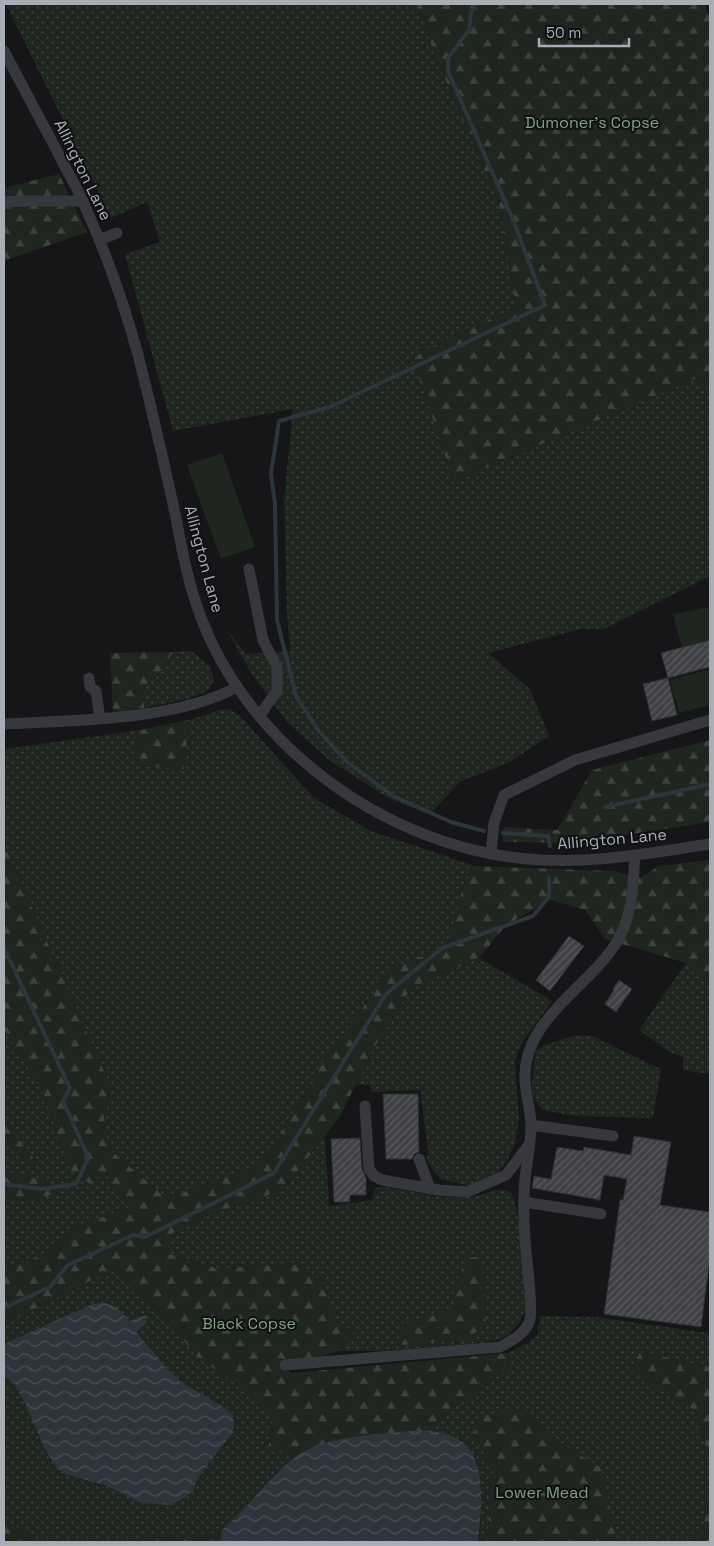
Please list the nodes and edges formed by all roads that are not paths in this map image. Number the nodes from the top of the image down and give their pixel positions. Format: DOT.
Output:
graph roads {
  1 [pos="4,51"];
  2 [pos="83,201"];
  3 [pos="4,202"];
  4 [pos="117,232"];
  5 [pos="99,240"];
  6 [pos="249,569"];
  7 [pos="89,678"];
  8 [pos="237,687"];
  9 [pos="259,716"];
  10 [pos="100,719"];
  11 [pos="710,720"];
  12 [pos="4,724"];
  13 [pos="710,844"];
  14 [pos="491,854"];
  15 [pos="635,855"];
  16 [pos="365,1106"];
  17 [pos="531,1125"];
  18 [pos="613,1136"];
  19 [pos="529,1145"];
  20 [pos="419,1159"];
  21 [pos="430,1189"];
  22 [pos="524,1202"];
  23 [pos="601,1214"];
  24 [pos="286,1365"];
  1 -- 2 [label="street, Allington Lane"];
  2 -- 3 [label="street"];
  2 -- 5 [label="street, Allington Lane"];
  4 -- 5 [label="street"];
  5 -- 8 [label="street, Allington Lane"];
  6 -- 9 [label="street"];
  7 -- 10 [label="street"];
  8 -- 9 [label="street, Allington Lane"];
  8 -- 10 [label="street"];
  9 -- 14 [label="street, Allington Lane"];
  10 -- 12 [label="street"];
  11 -- 14 [label="street"];
  13 -- 15 [label="street, Allington Lane"];
  14 -- 15 [label="street, Allington Lane"];
  15 -- 17 [label="street"];
  16 -- 21 [label="street"];
  17 -- 18 [label="street"];
  17 -- 19 [label="street"];
  19 -- 21 [label="street"];
  19 -- 22 [label="street"];
  20 -- 21 [label="street"];
  22 -- 23 [label="street"];
  22 -- 24 [label="street"];
}
